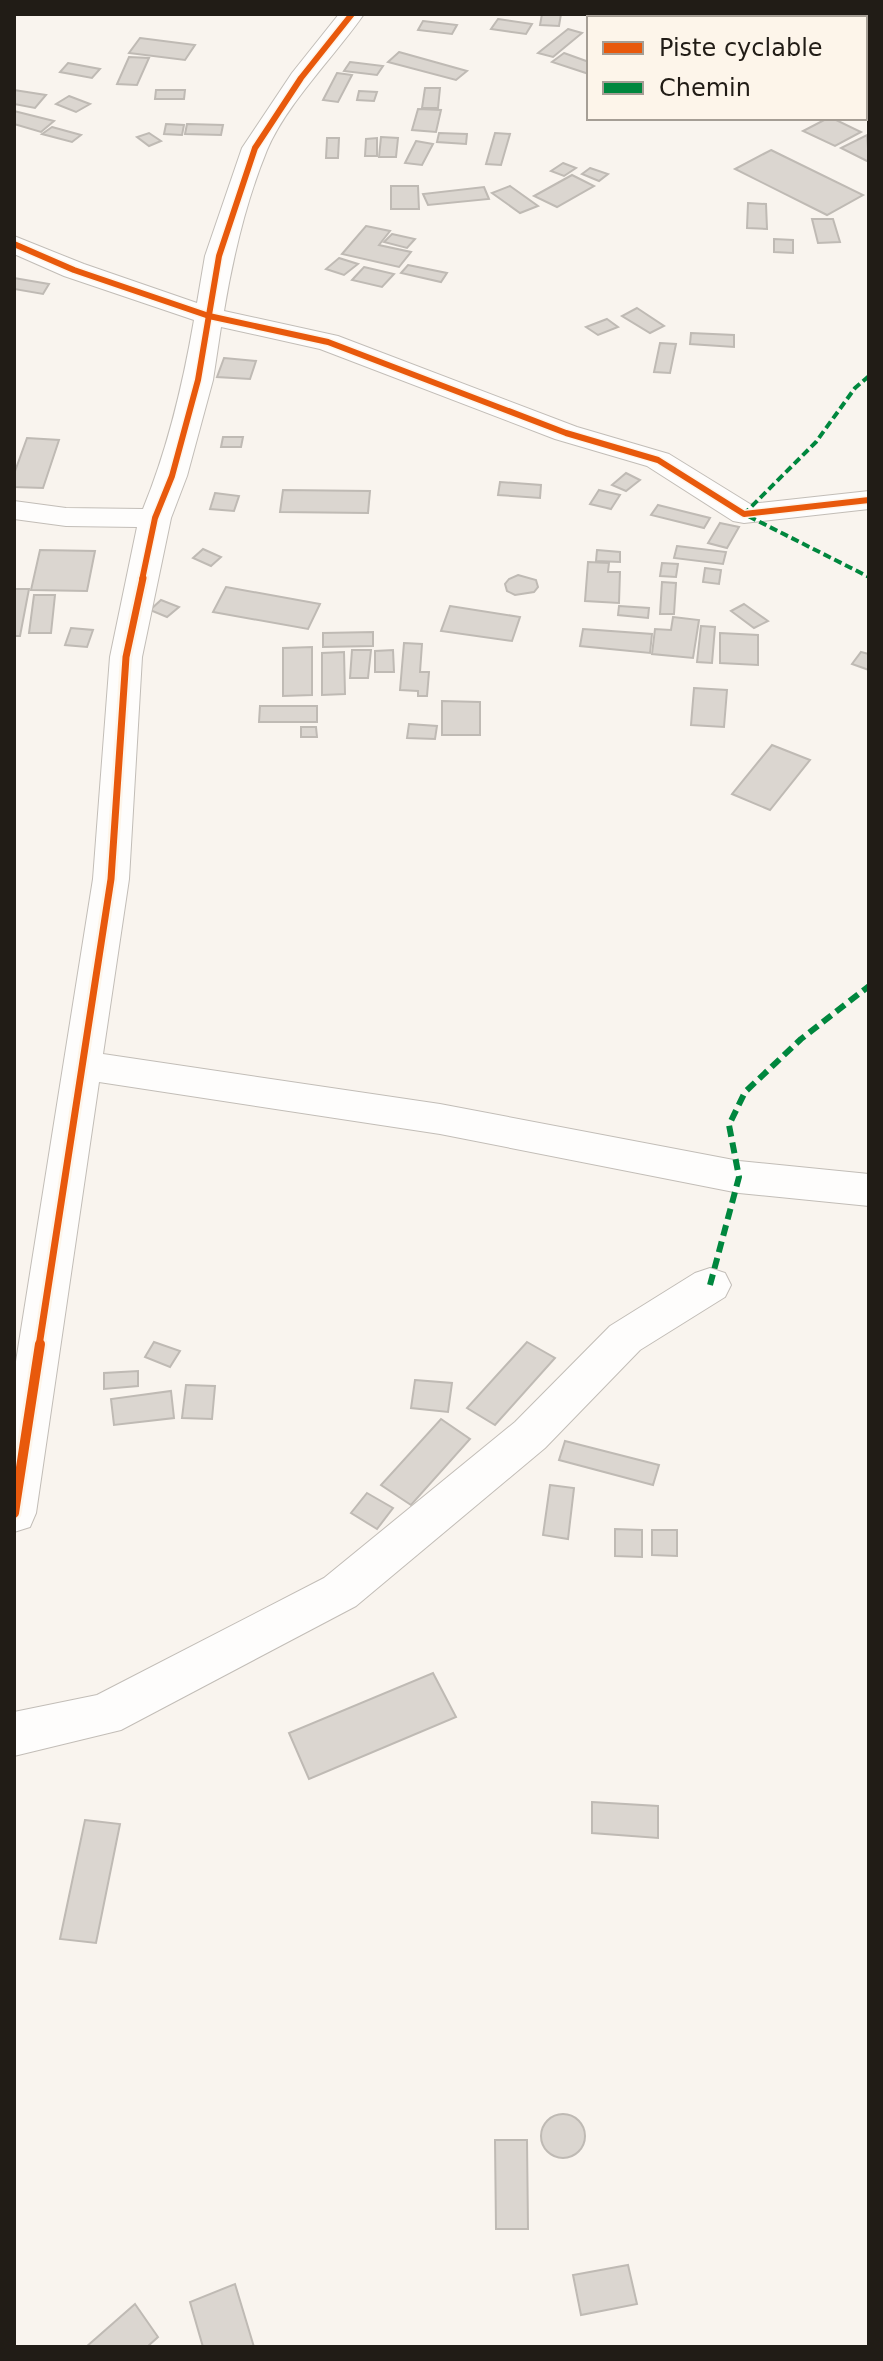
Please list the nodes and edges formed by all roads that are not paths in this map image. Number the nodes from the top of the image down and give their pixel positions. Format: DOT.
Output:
graph roads {
  1 [pos="352,14"];
  2 [pos="14,244"];
  3 [pos="209,316"];
  4 [pos="869,500"];
  5 [pos="14,510"];
  6 [pos="155,518"];
  7 [pos="84,1065"];
  8 [pos="869,1190"];
  9 [pos="710,1285"];
  10 [pos="14,1513"];
  11 [pos="14,1734"];
  1 -- 3 [label="street"];
  2 -- 3 [label="street"];
  3 -- 4 [label="street"];
  3 -- 6 [label="street"];
  5 -- 6 [label="street"];
  6 -- 7 [label="street"];
  7 -- 8 [label="street"];
  7 -- 10 [label="street"];
  9 -- 11 [label="street"];
}
